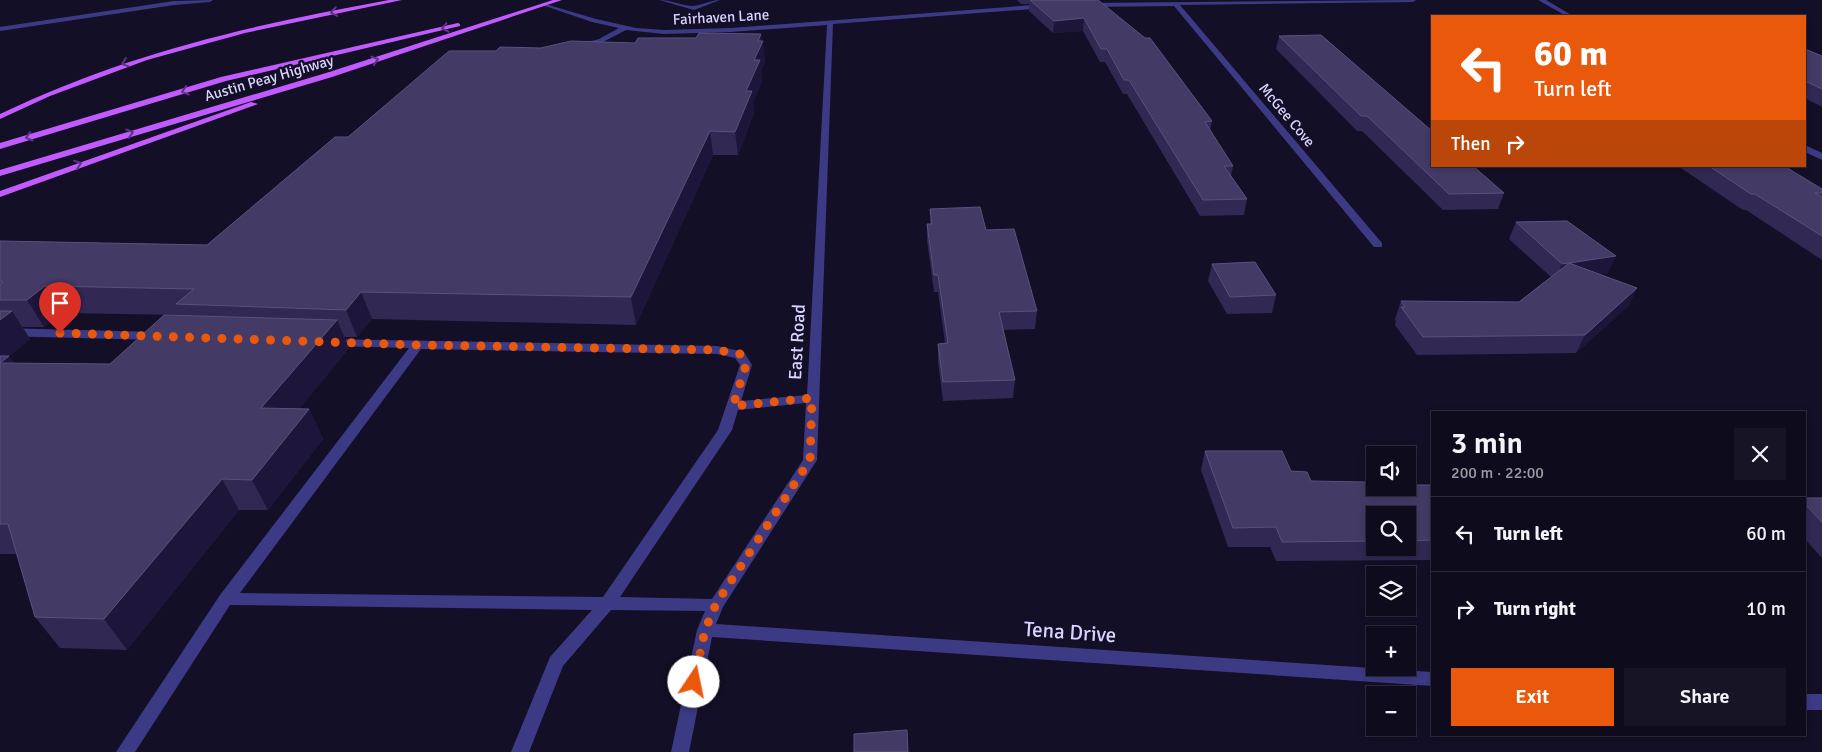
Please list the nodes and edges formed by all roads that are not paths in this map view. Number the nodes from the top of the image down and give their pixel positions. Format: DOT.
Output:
graph roads {
  1 [pos="210,0"];
  2 [pos="399,0"];
  3 [pos="559,0"];
  4 [pos="662,0"];
  5 [pos="717,0"];
  6 [pos="1413,0"];
  7 [pos="1541,0"];
  8 [pos="544,4"];
  9 [pos="1175,4"];
  10 [pos="1080,5"];
  11 [pos="1052,6"];
  12 [pos="1568,15"];
  13 [pos="830,22"];
  14 [pos="626,28"];
  15 [pos="0,29"];
  16 [pos="573,47"];
  17 [pos="329,75"];
  18 [pos="0,117"];
  19 [pos="0,146"];
  20 [pos="1806,149"];
  21 [pos="1822,157"];
  22 [pos="0,172"];
  23 [pos="0,194"];
  24 [pos="1378,245"];
  25 [pos="0,332"];
  26 [pos="169,337"];
  27 [pos="319,342"];
  28 [pos="418,345"];
  29 [pos="812,398"];
  30 [pos="733,406"];
  31 [pos="226,598"];
  32 [pos="608,604"];
  33 [pos="716,604"];
  34 [pos="705,630"];
  35 [pos="1431,679"];
  36 [pos="1806,702"];
  37 [pos="1822,702"];
  38 [pos="124,752"];
  39 [pos="520,752"];
  40 [pos="680,752"];
  1 -- 15 [label="street"];
  2 -- 18 [label="main road, one-way"];
  3 -- 8 [label="main road, Austin Peay Highway"];
  4 -- 5 [label="street"];
  6 -- 9 [label="street"];
  7 -- 12 [label="street"];
  8 -- 14 [label="street, Fairhaven Lane"];
  17 -- 8 [label="main road, Austin Peay Highway, one-way"];
  8 -- 19 [label="main road, Austin Peay Highway, one-way"];
  9 -- 10 [label="street"];
  9 -- 24 [label="street, McGee Cove"];
  11 -- 13 [label="street, Fairhaven Lane"];
  13 -- 14 [label="street, Fairhaven Lane"];
  13 -- 29 [label="street, East Road"];
  14 -- 16 [label="street"];
  22 -- 17 [label="main road, Austin Peay Highway, one-way"];
  23 -- 17 [label="main road, one-way"];
  20 -- 21 [label="street"];
  25 -- 26 [label="street"];
  27 -- 28 [label="street"];
  28 -- 30 [label="street"];
  28 -- 31 [label="street"];
  29 -- 30 [label="street"];
  29 -- 33 [label="street, East Road"];
  30 -- 32 [label="street"];
  31 -- 32 [label="street"];
  31 -- 38 [label="street"];
  32 -- 33 [label="street"];
  32 -- 39 [label="street"];
  33 -- 34 [label="street, East Road"];
  34 -- 35 [label="street, Tena Drive"];
  34 -- 40 [label="street, East Road"];
  36 -- 37 [label="street"];
}
